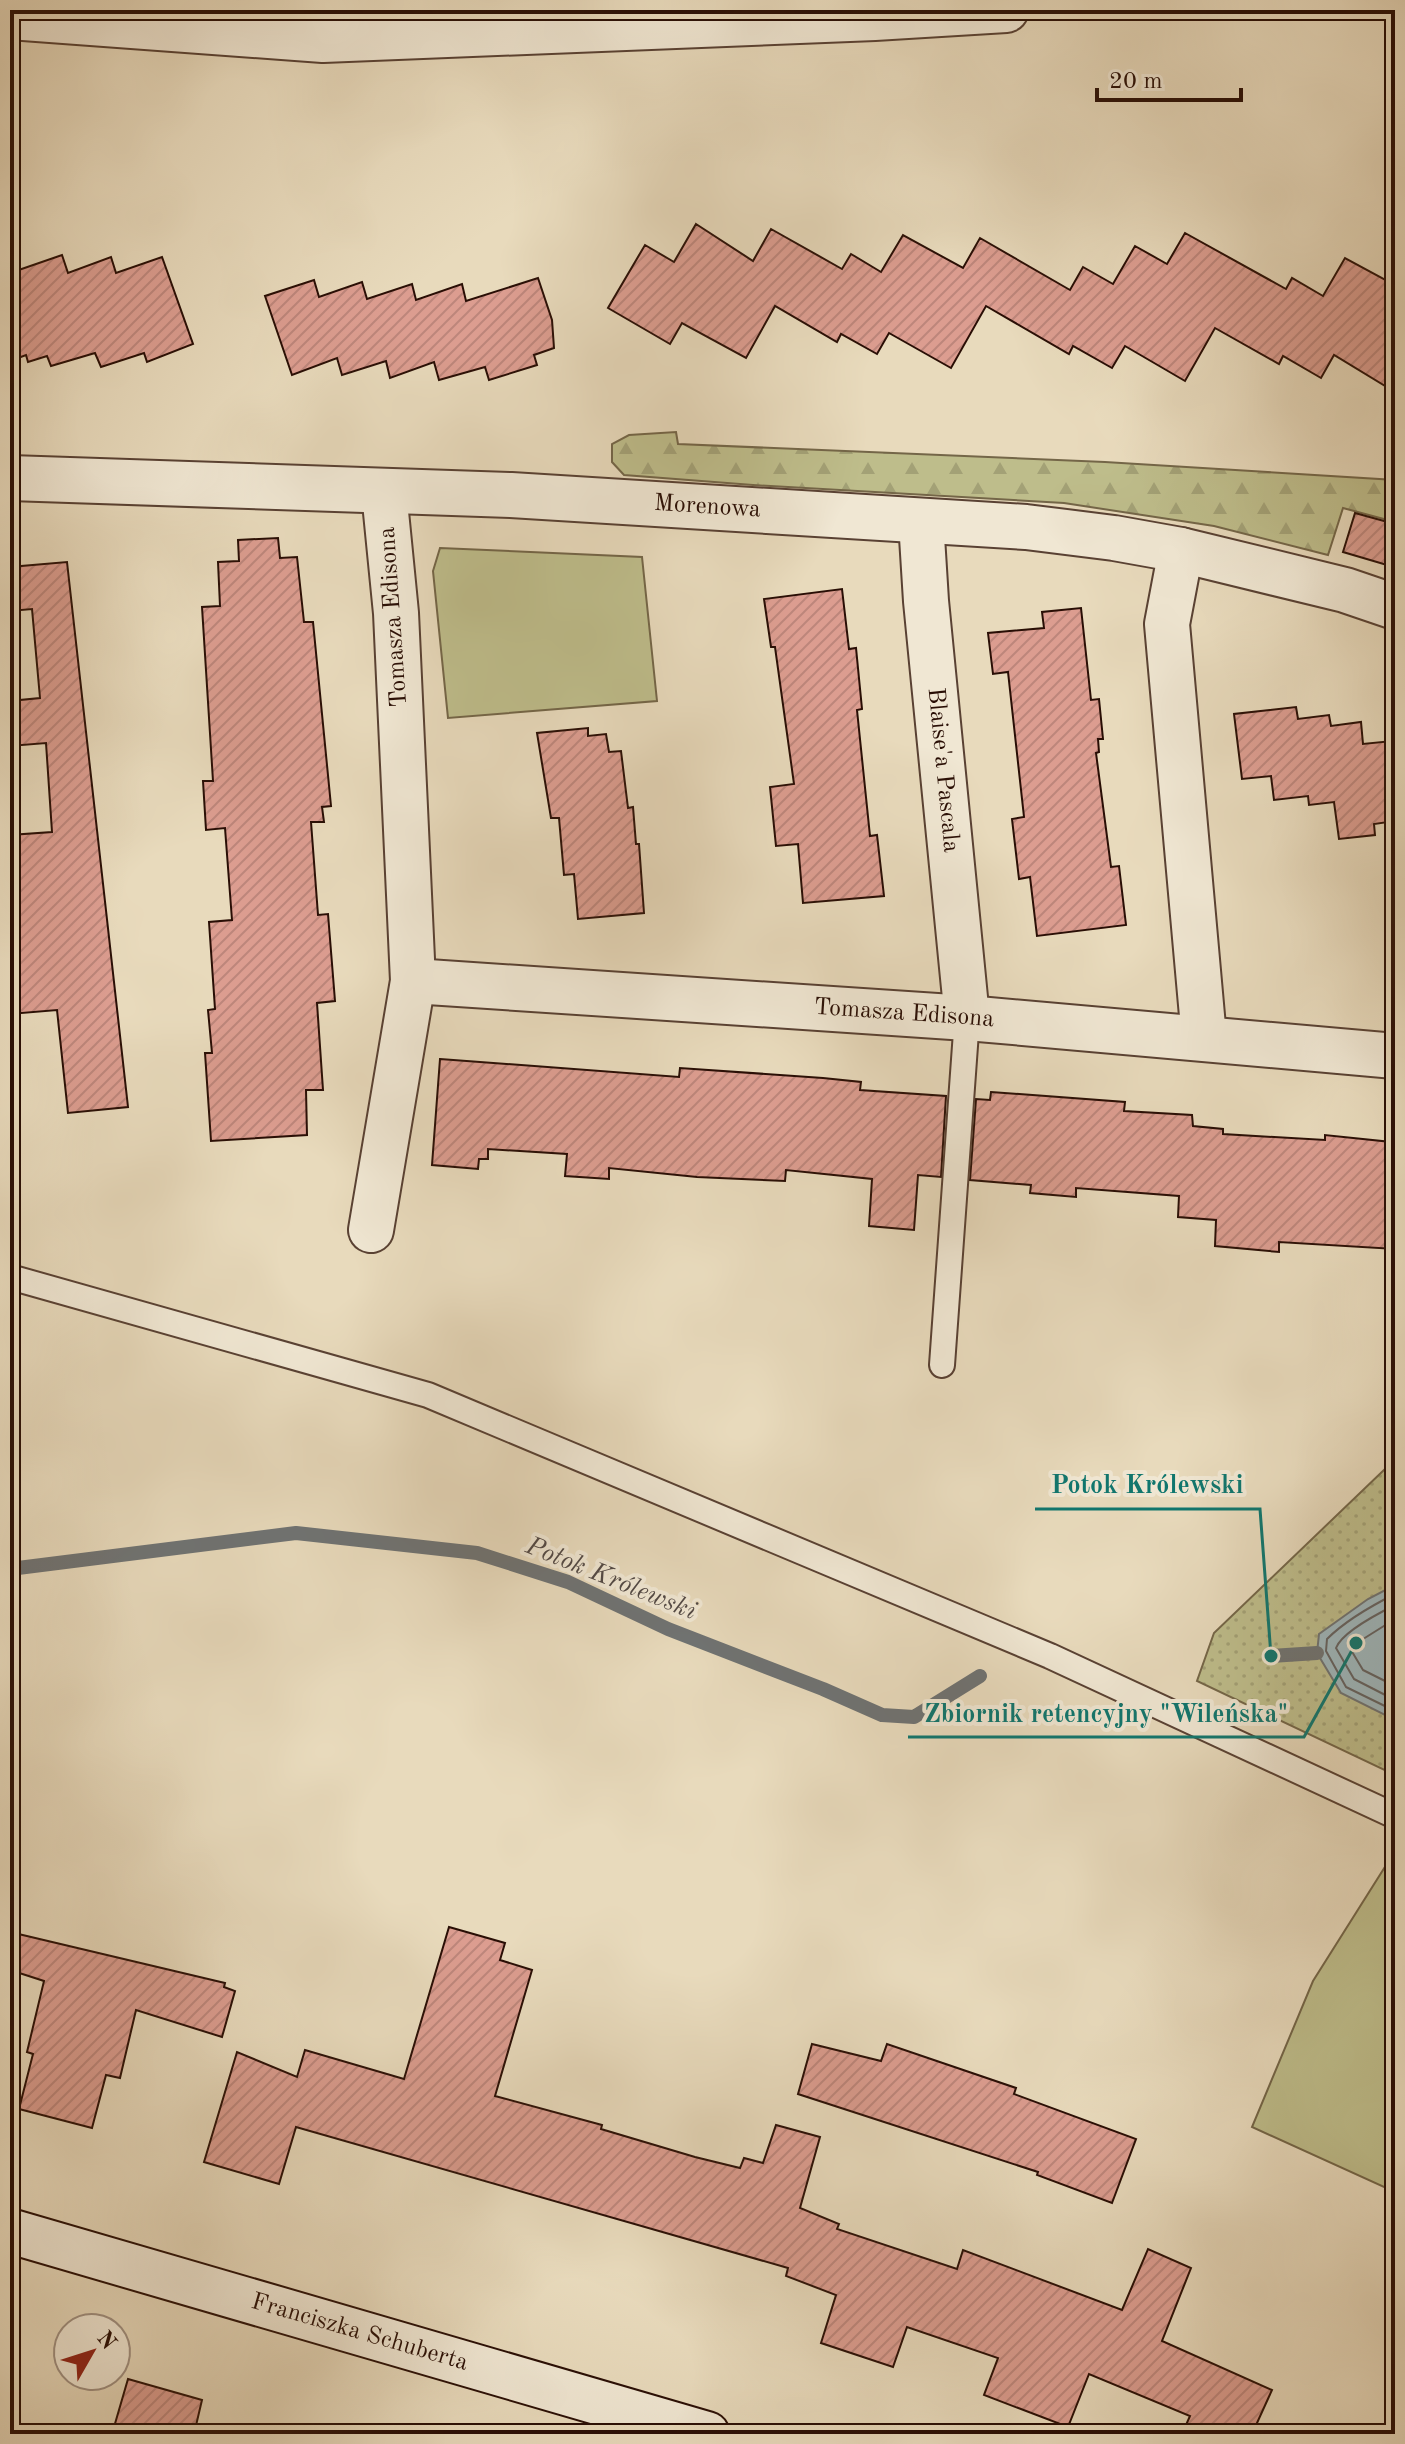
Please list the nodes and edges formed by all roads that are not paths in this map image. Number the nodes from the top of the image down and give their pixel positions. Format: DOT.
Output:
graph roads {
  1 [pos="1006,10"];
  2 [pos="10,17"];
  3 [pos="319,25"];
  4 [pos="10,478"];
  5 [pos="384,492"];
  6 [pos="921,521"];
  7 [pos="1181,550"];
  8 [pos="1395,607"];
  9 [pos="413,981"];
  10 [pos="967,1018"];
  11 [pos="1204,1038"];
  12 [pos="1395,1056"];
  13 [pos="371,1230"];
  14 [pos="10,1277"];
  15 [pos="942,1365"];
  16 [pos="1395,1816"];
  17 [pos="10,2231"];
  18 [pos="707,2434"];
  1 -- 3 [label="street"];
  2 -- 3 [label="street"];
  4 -- 5 [label="street, Morenowa"];
  5 -- 6 [label="street, Morenowa"];
  5 -- 9 [label="street, Tomasza Edisona"];
  6 -- 7 [label="street, Morenowa"];
  6 -- 10 [label="street, Blaise'a Pascala"];
  7 -- 8 [label="street, Morenowa"];
  7 -- 11 [label="street"];
  9 -- 10 [label="street, Tomasza Edisona"];
  9 -- 13 [label="street, Tomasza Edisona"];
  10 -- 11 [label="street, Tomasza Edisona"];
  10 -- 15 [label="lane"];
  11 -- 12 [label="street, Tomasza Edisona"];
  14 -- 16 [label="lane"];
  17 -- 18 [label="street, Franciszka Schuberta"];
}
